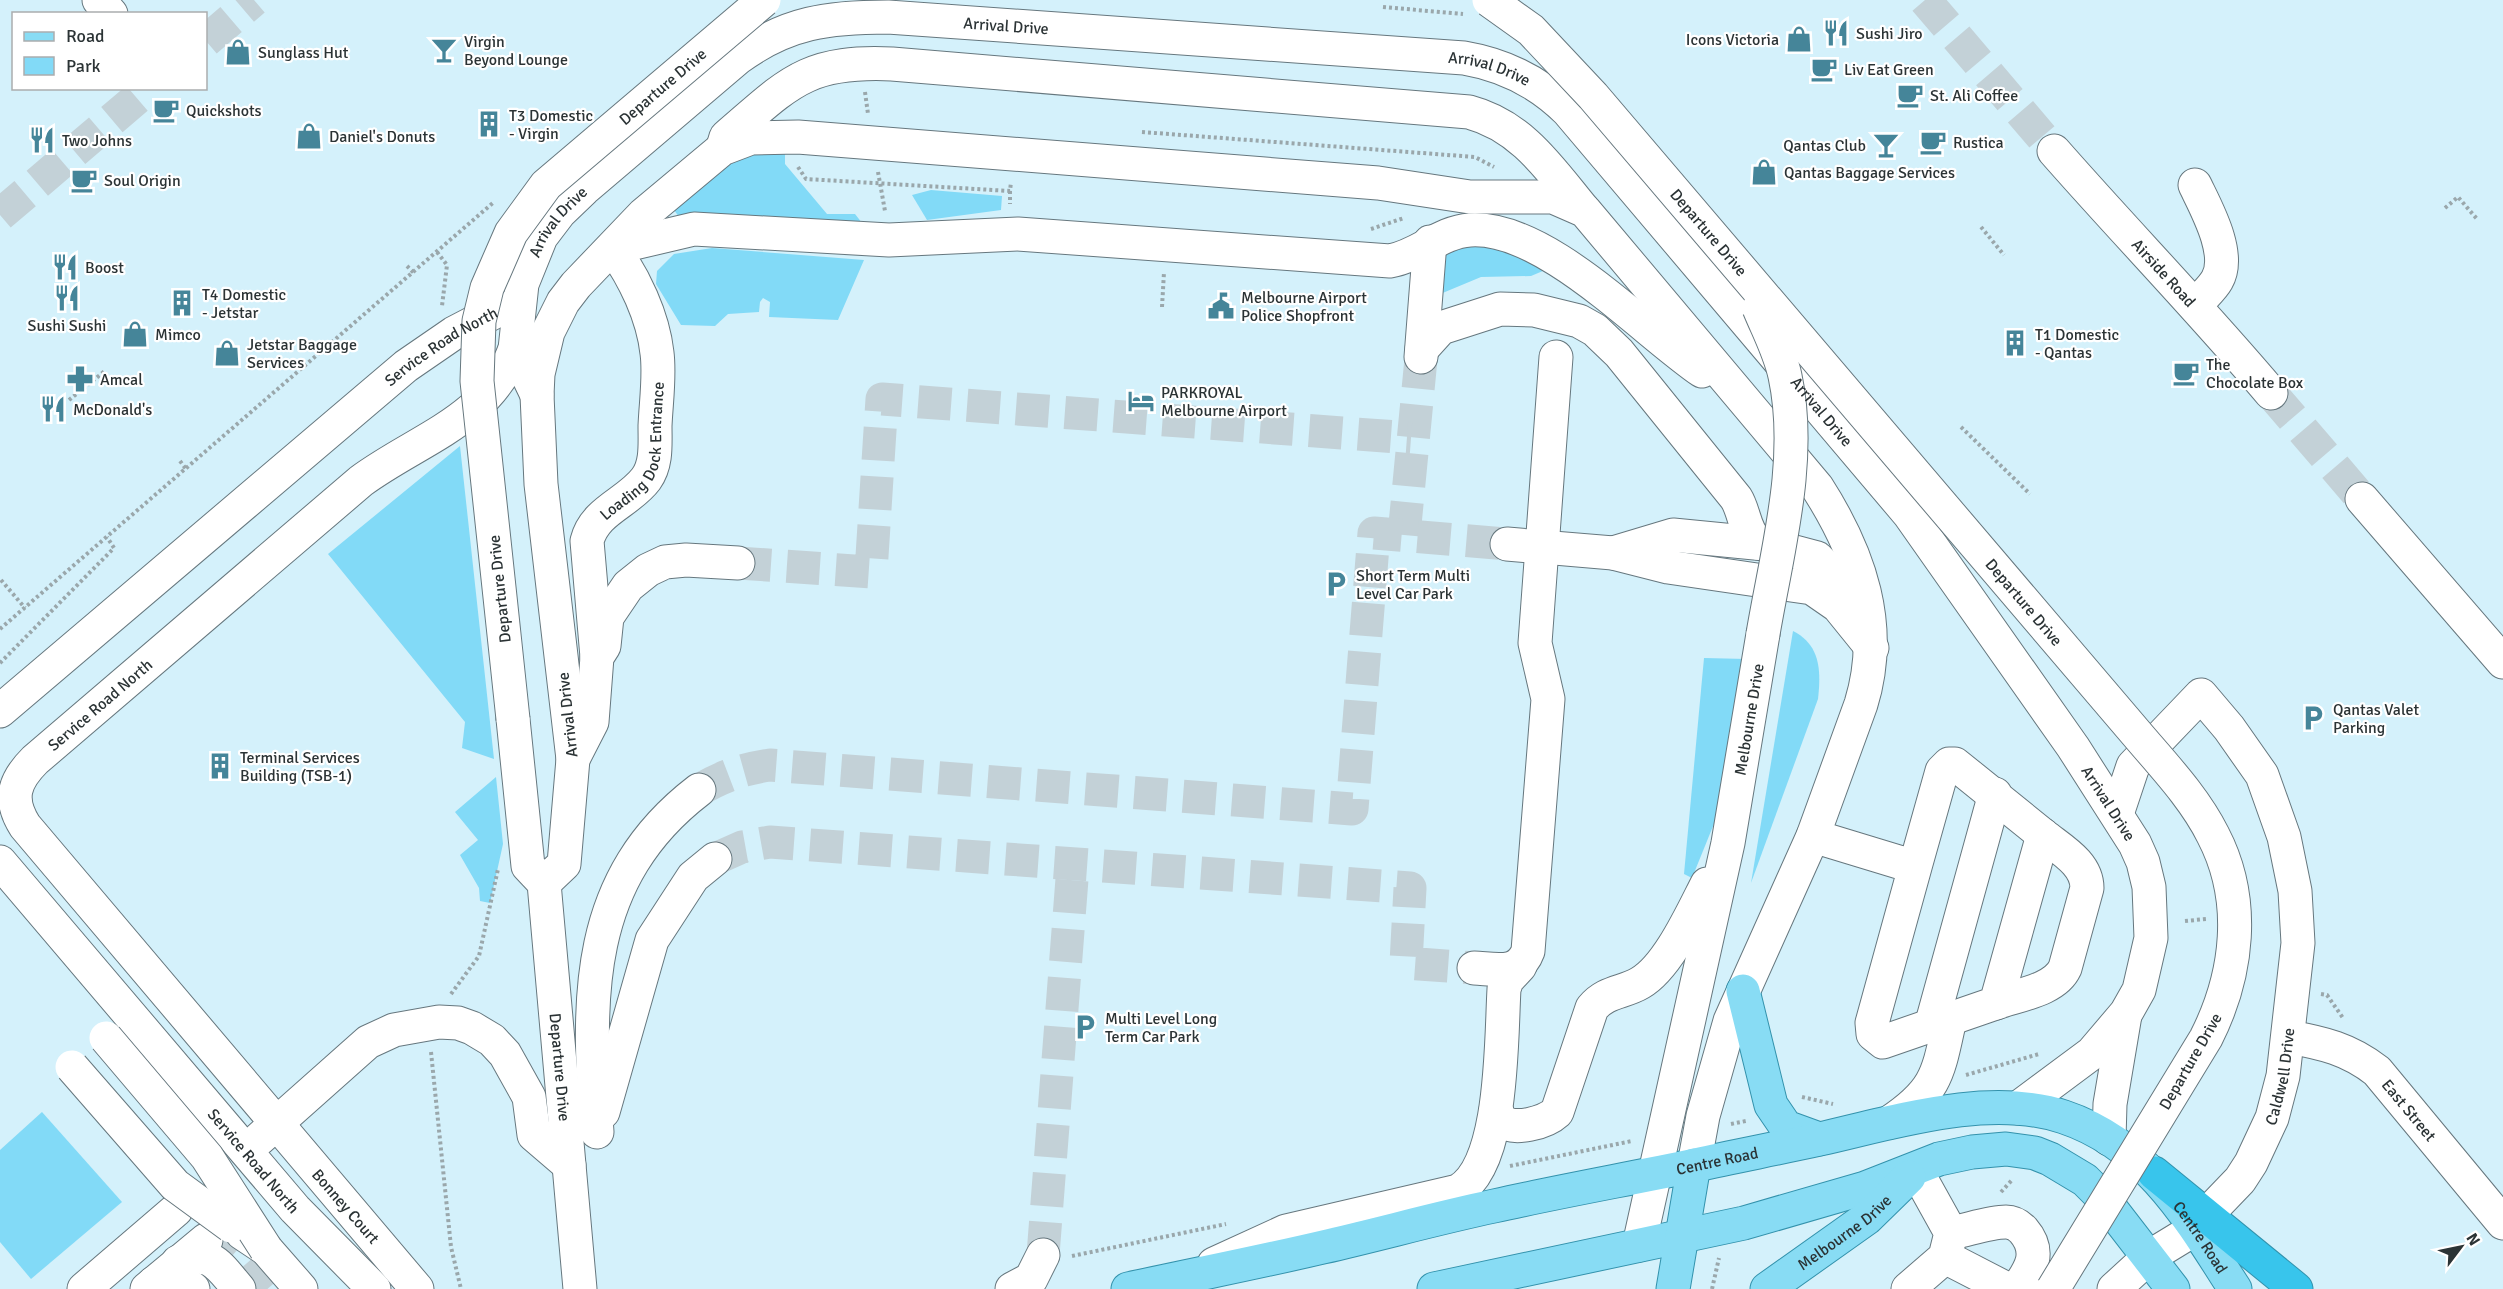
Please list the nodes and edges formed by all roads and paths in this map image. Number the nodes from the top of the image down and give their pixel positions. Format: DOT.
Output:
graph roads {
  1 [pos="99,0"];
  2 [pos="764,0"];
  3 [pos="1489,0"];
  4 [pos="109,12"];
  5 [pos="722,149"];
  6 [pos="2054,151"];
  7 [pos="2194,185"];
  8 [pos="2445,208"];
  9 [pos="1585,211"];
  10 [pos="2477,219"];
  11 [pos="1981,227"];
  12 [pos="1430,242"];
  13 [pos="613,248"];
  14 [pos="437,252"];
  15 [pos="2004,255"];
  16 [pos="407,266"];
  17 [pos="1165,268"];
  18 [pos="1739,269"];
  19 [pos="414,273"];
  20 [pos="522,284"];
  21 [pos="2195,306"];
  22 [pos="1162,307"];
  23 [pos="515,349"];
  24 [pos="1556,357"];
  25 [pos="106,370"];
  26 [pos="2271,393"];
  27 [pos="537,395"];
  28 [pos="69,400"];
  29 [pos="1744,400"];
  30 [pos="1961,427"];
  31 [pos="180,461"];
  32 [pos="186,469"];
  33 [pos="2030,494"];
  34 [pos="2361,499"];
  35 [pos="107,537"];
  36 [pos="1758,543"];
  37 [pos="1507,544"];
  38 [pos="1541,547"];
  39 [pos="1612,553"];
  40 [pos="738,563"];
  41 [pos="1,580"];
  42 [pos="25,608"];
  43 [pos="0,629"];
  44 [pos="1872,648"];
  45 [pos="597,657"];
  46 [pos="2503,662"];
  47 [pos="0,663"];
  48 [pos="0,711"];
  49 [pos="2073,747"];
  50 [pos="573,759"];
  51 [pos="35,760"];
  52 [pos="2133,766"];
  53 [pos="699,790"];
  54 [pos="1995,794"];
  55 [pos="0,799"];
  56 [pos="2117,814"];
  57 [pos="0,835"];
  58 [pos="2043,835"];
  59 [pos="1813,836"];
  60 [pos="1728,843"];
  61 [pos="715,859"];
  62 [pos="0,862"];
  63 [pos="499,864"];
  64 [pos="1915,867"];
  65 [pos="544,883"];
  66 [pos="1520,966"];
  67 [pos="1474,968"];
  68 [pos="1743,992"];
  69 [pos="1996,1003"];
  70 [pos="2126,1013"];
  71 [pos="439,1022"];
  72 [pos="1941,1023"];
  73 [pos="2289,1037"];
  74 [pos="167,1060"];
  75 [pos="2018,1108"];
  76 [pos="1496,1110"];
  77 [pos="1750,1121"];
  78 [pos="1890,1122"];
  79 [pos="275,1123"];
  80 [pos="1731,1124"];
  81 [pos="597,1132"];
  82 [pos="1819,1139"];
  83 [pos="2109,1139"];
  84 [pos="239,1157"];
  85 [pos="1927,1164"];
  86 [pos="569,1165"];
  87 [pos="1694,1165"];
  88 [pos="2154,1173"];
  89 [pos="1655,1174"];
  90 [pos="176,1210"];
  91 [pos="2503,1223"];
  92 [pos="2197,1225"];
  93 [pos="219,1233"];
  94 [pos="1681,1236"];
  95 [pos="1639,1245"];
  96 [pos="1948,1245"];
  97 [pos="266,1249"];
  98 [pos="1722,1249"];
  99 [pos="1043,1255"];
  100 [pos="1188,1276"];
  101 [pos="2157,1277"];
  102 [pos="168,1281"];
  103 [pos="84,1289"];
  104 [pos="216,1289"];
  105 [pos="239,1289"];
  106 [pos="301,1289"];
  107 [pos="374,1289"];
  108 [pos="417,1289"];
  109 [pos="461,1289"];
  110 [pos="580,1289"];
  111 [pos="1012,1289"];
  112 [pos="1128,1289"];
  113 [pos="1434,1289"];
  114 [pos="1673,1289"];
  115 [pos="1712,1289"];
  116 [pos="1767,1289"];
  117 [pos="1908,1289"];
  118 [pos="2007,1289"];
  119 [pos="2017,1289"];
  120 [pos="2053,1289"];
  121 [pos="2114,1289"];
  122 [pos="2235,1289"];
  123 [pos="2296,1289"];
  1 -- 4 [label="street"];
  2 -- 65 [label="street, Departure Drive, bridge"];
  3 -- 18 [label="street, Departure Drive, bridge"];
  5 -- 9 [label="street, Arrival Drive"];
  5 -- 9 [label="street, Arrival Drive"];
  5 -- 13 [label="street, Arrival Drive"];
  6 -- 21 [label="street, Airside Road"];
  7 -- 21 [label="street"];
  8 -- 10 [label="path"];
  9 -- 29 [label="street, Arrival Drive"];
  11 -- 15 [label="path"];
  12 -- 13 [label="street, Arrival Drive"];
  12 -- 29 [label="street, Arrival Drive"];
  12 -- 36 [label="street"];
  13 -- 27 [label="street, Arrival Drive"];
  13 -- 45 [label="street, Loading Dock Entrance"];
  14 -- 19 [label="path"];
  16 -- 19 [label="path"];
  17 -- 22 [label="path"];
  18 -- 60 [label="street, Melbourne Drive, bridge"];
  18 -- 120 [label="street, Departure Drive, bridge"];
  19 -- 32 [label="path"];
  20 -- 23 [label="street, Arrival Drive"];
  20 -- 48 [label="street, Service Road North"];
  20 -- 49 [label="street, Arrival Drive"];
  21 -- 26 [label="street, Airside Road"];
  23 -- 27 [label="street, Arrival Drive"];
  23 -- 51 [label="street, Service Road North"];
  24 -- 38 [label="street"];
  25 -- 28 [label="path"];
  27 -- 50 [label="street, Arrival Drive"];
  29 -- 44 [label="street, Arrival Drive"];
  30 -- 33 [label="path"];
  31 -- 32 [label="path"];
  32 -- 35 [label="path"];
  34 -- 46 [label="street"];
  35 -- 42 [label="path"];
  35 -- 47 [label="path"];
  36 -- 39 [label="street"];
  36 -- 44 [label="street"];
  37 -- 38 [label="street"];
  38 -- 39 [label="street"];
  38 -- 66 [label="street"];
  39 -- 44 [label="street"];
  40 -- 45 [label="street"];
  41 -- 42 [label="path"];
  42 -- 43 [label="path"];
  44 -- 59 [label="street"];
  45 -- 50 [label="street"];
  49 -- 52 [label="street"];
  49 -- 56 [label="street, Arrival Drive"];
  50 -- 65 [label="street, Arrival Drive"];
  51 -- 55 [label="street"];
  51 -- 79 [label="street, Service Road North"];
  52 -- 56 [label="street"];
  52 -- 73 [label="street, Caldwell Drive"];
  53 -- 81 [label="street"];
  54 -- 58 [label="street"];
  54 -- 64 [label="street"];
  54 -- 72 [label="street"];
  56 -- 70 [label="street, Arrival Drive"];
  57 -- 74 [label="street"];
  58 -- 69 [label="street"];
  58 -- 69 [label="street"];
  59 -- 64 [label="street"];
  59 -- 68 [label="street"];
  60 -- 76 [label="street"];
  60 -- 89 [label="street, Melbourne Drive"];
  61 -- 81 [label="street"];
  62 -- 74 [label="street, Service Road North"];
  63 -- 71 [label="path"];
  64 -- 72 [label="street"];
  65 -- 86 [label="street, Departure Drive"];
  66 -- 67 [label="street"];
  66 -- 76 [label="street"];
  68 -- 82 [label="main road"];
  68 -- 87 [label="street"];
  69 -- 72 [label="street"];
  70 -- 75 [label="street, Arrival Drive"];
  70 -- 83 [label="street, Arrival Drive"];
  71 -- 79 [label="street"];
  71 -- 86 [label="street"];
  71 -- 109 [label="path"];
  72 -- 78 [label="street"];
  73 -- 91 [label="street, East Street"];
  73 -- 92 [label="street, Caldwell Drive"];
  74 -- 84 [label="street, Service Road North"];
  75 -- 78 [label="main road, Centre Road"];
  75 -- 83 [label="main road, Centre Road"];
  75 -- 85 [label="main road, Arrival Drive"];
  76 -- 100 [label="street"];
  77 -- 80 [label="path"];
  78 -- 82 [label="main road, Centre Road"];
  79 -- 84 [label="street"];
  79 -- 108 [label="street, Bonney Court"];
  81 -- 86 [label="street"];
  82 -- 87 [label="main road, Centre Road"];
  83 -- 88 [label="main road, Centre Road"];
  84 -- 107 [label="street, Service Road North"];
  85 -- 94 [label="main road"];
  85 -- 96 [label="street"];
  85 -- 101 [label="main road"];
  85 -- 116 [label="main road, Melbourne Drive"];
  86 -- 110 [label="street, Departure Drive"];
  87 -- 89 [label="main road, Centre Road"];
  87 -- 94 [label="main road"];
  88 -- 92 [label="highway"];
  89 -- 95 [label="street, Melbourne Drive"];
  89 -- 100 [label="main road, Centre Road"];
  90 -- 103 [label="street"];
  92 -- 101 [label="street, Caldwell Drive"];
  92 -- 122 [label="main road, Centre Road"];
  92 -- 123 [label="highway"];
  93 -- 97 [label="street, bridge"];
  93 -- 97 [label="street, bridge"];
  93 -- 102 [label="street"];
  94 -- 95 [label="main road"];
  94 -- 114 [label="main road"];
  95 -- 113 [label="main road"];
  96 -- 117 [label="street"];
  96 -- 118 [label="street"];
  96 -- 119 [label="street"];
  97 -- 106 [label="street"];
  98 -- 115 [label="path"];
  99 -- 111 [label="street"];
  100 -- 112 [label="main road, Centre Road"];
  101 -- 121 [label="street, Caldwell Drive"];
  102 -- 104 [label="street"];
  102 -- 105 [label="street"];
}
